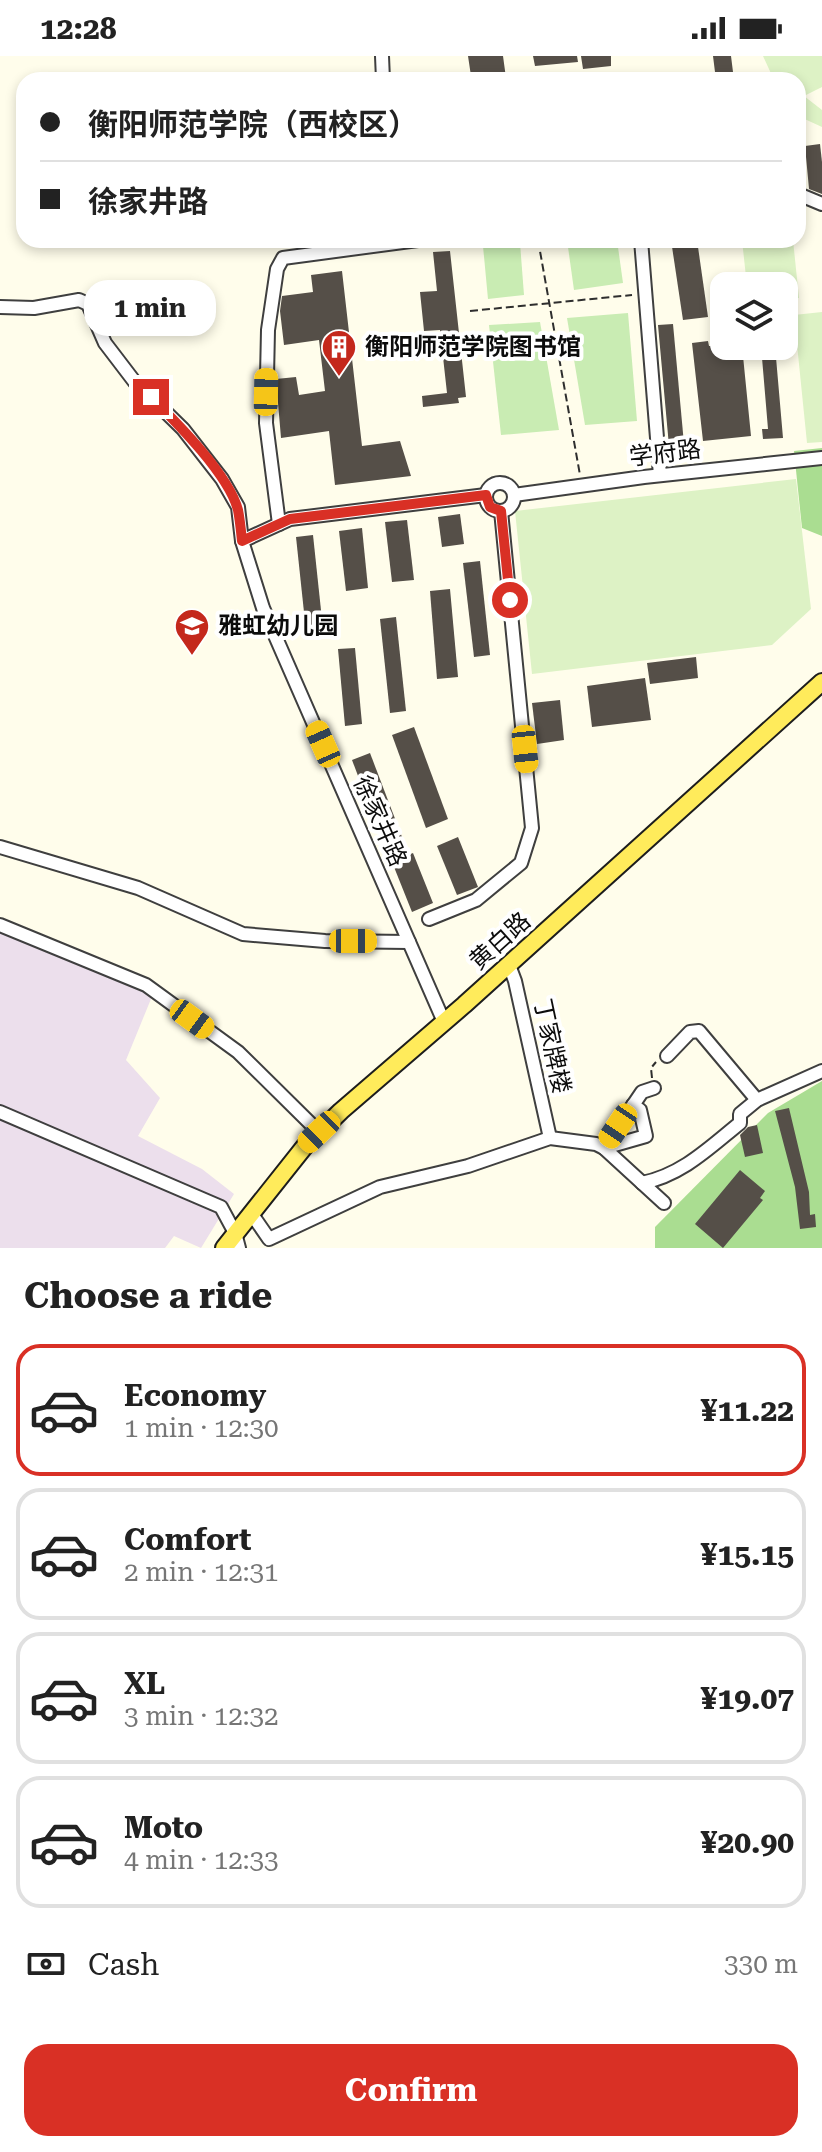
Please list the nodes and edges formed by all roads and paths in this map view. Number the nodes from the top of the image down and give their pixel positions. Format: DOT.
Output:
graph roads {
  1 [pos="358,248"];
  2 [pos="540,248"];
  3 [pos="642,248"];
  4 [pos="646,294"];
  5 [pos="550,303"];
  6 [pos="0,307"];
  7 [pos="470,311"];
  8 [pos="822,458"];
  9 [pos="660,475"];
  10 [pos="582,486"];
  11 [pos="486,495"];
  12 [pos="514,495"];
  13 [pos="501,511"];
  14 [pos="279,524"];
  15 [pos="242,541"];
  16 [pos="822,682"];
  17 [pos="0,847"];
  18 [pos="429,919"];
  19 [pos="0,925"];
  20 [pos="409,942"];
  21 [pos="509,965"];
  22 [pos="444,1022"];
  23 [pos="667,1056"];
  24 [pos="822,1071"];
  25 [pos="654,1088"];
  26 [pos="757,1100"];
  27 [pos="633,1105"];
  28 [pos="0,1112"];
  29 [pos="319,1132"];
  30 [pos="550,1138"];
  31 [pos="604,1148"];
  32 [pos="642,1183"];
  33 [pos="664,1203"];
  34 [pos="251,1213"];
  35 [pos="237,1240"];
  36 [pos="224,1248"];
  1 -- 14 [label="street"];
  2 -- 5 [label="path"];
  3 -- 4 [label="street"];
  4 -- 5 [label="path"];
  4 -- 9 [label="street"];
  5 -- 7 [label="path"];
  5 -- 10 [label="path"];
  6 -- 15 [label="street, 徐家井路"];
  8 -- 9 [label="street, 学府路"];
  9 -- 10 [label="street, 学府路"];
  10 -- 12 [label="street, 学府路"];
  11 -- 12 [label="street"];
  11 -- 13 [label="street"];
  11 -- 14 [label="street"];
  12 -- 13 [label="street"];
  13 -- 18 [label="street"];
  14 -- 15 [label="street"];
  15 -- 20 [label="street, 徐家井路"];
  16 -- 21 [label="main road, 黄白路"];
  17 -- 20 [label="street"];
  19 -- 29 [label="street"];
  20 -- 22 [label="street, 徐家井路"];
  21 -- 22 [label="main road, 黄白路"];
  21 -- 30 [label="street, 丁家牌楼"];
  22 -- 29 [label="main road, 黄白路"];
  23 -- 25 [label="path"];
  23 -- 26 [label="street"];
  24 -- 26 [label="street"];
  25 -- 27 [label="street"];
  26 -- 32 [label="street"];
  27 -- 31 [label="street"];
  27 -- 31 [label="street"];
  28 -- 35 [label="street"];
  29 -- 34 [label="main road, 黄白路"];
  30 -- 31 [label="street"];
  30 -- 34 [label="street"];
  31 -- 32 [label="street"];
  32 -- 33 [label="street"];
  34 -- 35 [label="main road, 黄白路"];
  35 -- 36 [label="main road, 黄白路"];
}
